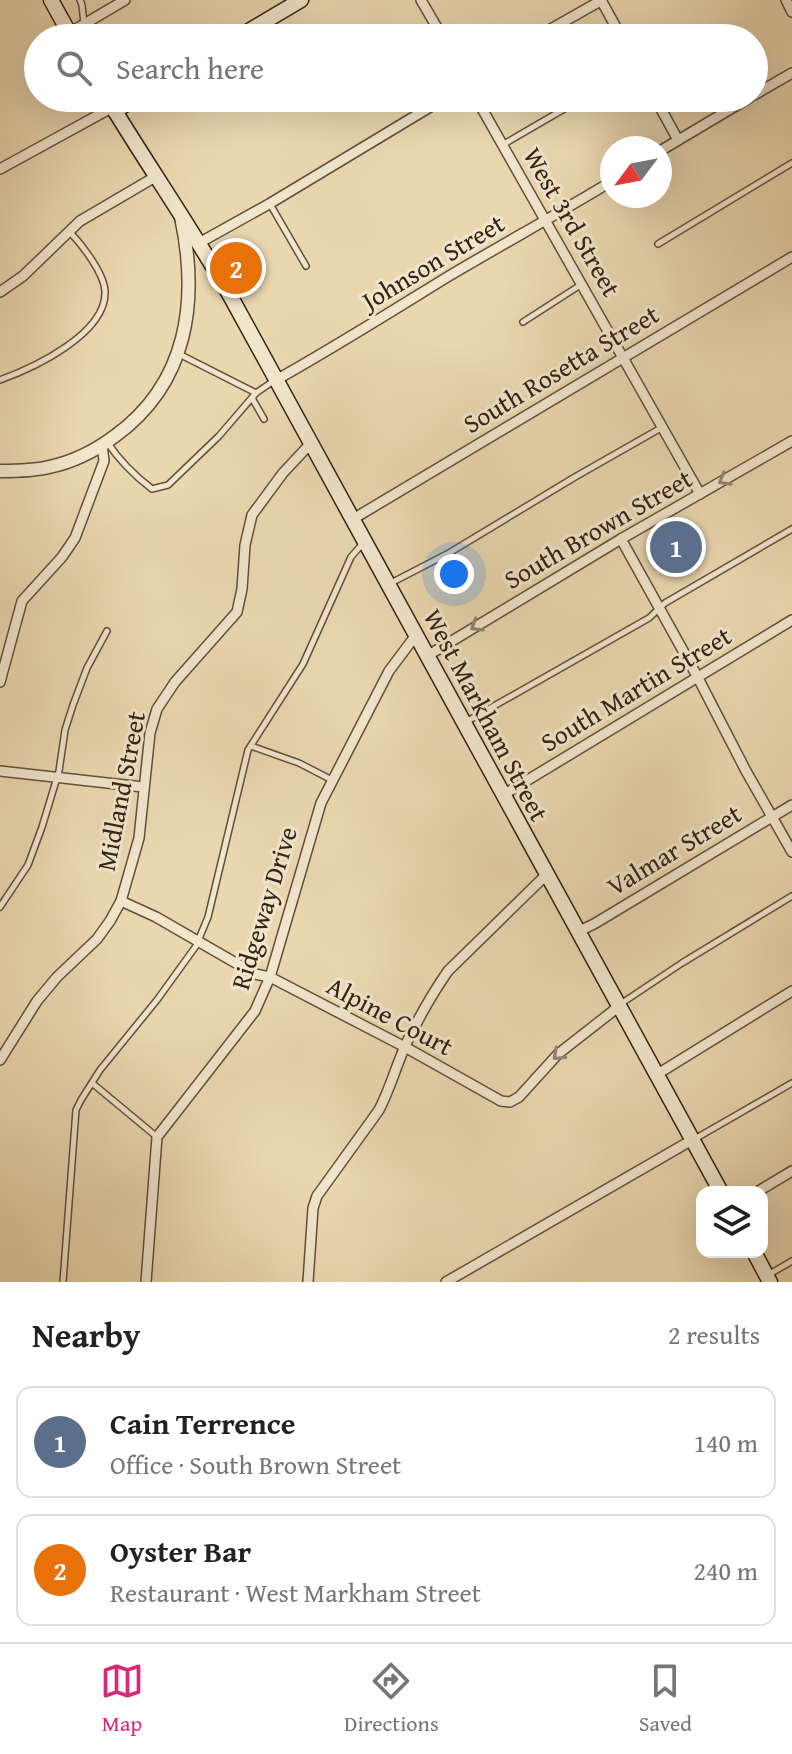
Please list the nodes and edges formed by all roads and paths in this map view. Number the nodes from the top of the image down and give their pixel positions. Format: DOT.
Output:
graph roads {
  1 [pos="51,0"];
  2 [pos="80,0"];
  3 [pos="125,0"];
  4 [pos="301,0"];
  5 [pos="421,0"];
  6 [pos="601,0"];
  7 [pos="786,0"];
  8 [pos="792,12"];
  9 [pos="64,24"];
  10 [pos="84,24"];
  11 [pos="86,24"];
  12 [pos="261,24"];
  13 [pos="435,24"];
  14 [pos="559,24"];
  15 [pos="614,24"];
  16 [pos="792,73"];
  17 [pos="768,87"];
  18 [pos="100,112"];
  19 [pos="116,112"];
  20 [pos="422,112"];
  21 [pos="484,112"];
  22 [pos="559,112"];
  23 [pos="663,112"];
  24 [pos="726,112"];
  25 [pos="678,140"];
  26 [pos="672,144"];
  27 [pos="503,145"];
  28 [pos="792,163"];
  29 [pos="0,169"];
  30 [pos="155,177"];
  31 [pos="600,188"];
  32 [pos="269,204"];
  33 [pos="180,214"];
  34 [pos="546,221"];
  35 [pos="69,231"];
  36 [pos="199,243"];
  37 [pos="658,244"];
  38 [pos="792,257"];
  39 [pos="306,266"];
  40 [pos="582,284"];
  41 [pos="0,292"];
  42 [pos="523,322"];
  43 [pos="178,354"];
  44 [pos="623,357"];
  45 [pos="0,380"];
  46 [pos="276,380"];
  47 [pos="254,396"];
  48 [pos="264,419"];
  49 [pos="662,427"];
  50 [pos="792,441"];
  51 [pos="311,443"];
  52 [pos="105,444"];
  53 [pos="0,471"];
  54 [pos="700,494"];
  55 [pos="353,519"];
  56 [pos="792,529"];
  57 [pos="621,539"];
  58 [pos="365,542"];
  59 [pos="388,585"];
  60 [pos="660,609"];
  61 [pos="792,620"];
  62 [pos="107,631"];
  63 [pos="416,635"];
  64 [pos="427,656"];
  65 [pos="697,676"];
  66 [pos="0,682"];
  67 [pos="464,724"];
  68 [pos="251,746"];
  69 [pos="0,771"];
  70 [pos="57,778"];
  71 [pos="333,780"];
  72 [pos="143,787"];
  73 [pos="503,795"];
  74 [pos="792,805"];
  75 [pos="773,816"];
  76 [pos="792,852"];
  77 [pos="546,875"];
  78 [pos="792,896"];
  79 [pos="121,901"];
  80 [pos="0,907"];
  81 [pos="577,932"];
  82 [pos="199,941"];
  83 [pos="270,977"];
  84 [pos="792,991"];
  85 [pos="618,1005"];
  86 [pos="405,1047"];
  87 [pos="0,1060"];
  88 [pos="656,1075"];
  89 [pos="92,1083"];
  90 [pos="792,1083"];
  91 [pos="157,1137"];
  92 [pos="692,1140"];
  93 [pos="792,1171"];
  94 [pos="718,1186"];
  95 [pos="767,1186"];
  96 [pos="756,1258"];
  97 [pos="792,1261"];
  98 [pos="765,1280"];
  99 [pos="63,1282"];
  100 [pos="146,1282"];
  101 [pos="308,1282"];
  102 [pos="446,1282"];
  1 -- 9 [label="main road"];
  2 -- 10 [label="lane"];
  3 -- 11 [label="street"];
  4 -- 12 [label="main road"];
  5 -- 13 [label="street"];
  6 -- 14 [label="street"];
  6 -- 15 [label="street"];
  7 -- 8 [label="street"];
  16 -- 17 [label="street"];
  18 -- 29 [label="street"];
  19 -- 30 [label="main road, West Markham Street"];
  20 -- 32 [label="street"];
  21 -- 27 [label="street, West 3rd Street"];
  22 -- 27 [label="lane"];
  23 -- 25 [label="street"];
  24 -- 25 [label="street"];
  25 -- 26 [label="street"];
  27 -- 34 [label="street, West 3rd Street"];
  28 -- 37 [label="lane"];
  30 -- 33 [label="main road, West Markham Street"];
  30 -- 35 [label="street"];
  31 -- 34 [label="street, Johnson Street"];
  32 -- 36 [label="street"];
  32 -- 39 [label="lane"];
  33 -- 36 [label="main road, West Markham Street"];
  33 -- 43 [label="street"];
  34 -- 40 [label="street, West 3rd Street"];
  34 -- 46 [label="street, Johnson Street"];
  35 -- 41 [label="street"];
  35 -- 45 [label="lane"];
  36 -- 46 [label="main road, West Markham Street"];
  38 -- 44 [label="street, South Rosetta Street"];
  40 -- 42 [label="lane"];
  40 -- 44 [label="street, West 3rd Street"];
  43 -- 47 [label="lane"];
  43 -- 52 [label="street"];
  44 -- 49 [label="street, West 3rd Street"];
  44 -- 55 [label="street, South Rosetta Street"];
  46 -- 47 [label="lane"];
  46 -- 51 [label="main road, West Markham Street"];
  47 -- 48 [label="lane"];
  47 -- 52 [label="lane"];
  49 -- 54 [label="street, West 3rd Street"];
  49 -- 59 [label="lane"];
  50 -- 54 [label="street, South Brown Street, one-way"];
  51 -- 55 [label="main road, West Markham Street"];
  51 -- 72 [label="street, Midland Street"];
  52 -- 53 [label="street"];
  52 -- 66 [label="street"];
  54 -- 57 [label="street, South Brown Street"];
  55 -- 58 [label="main road, West Markham Street"];
  56 -- 60 [label="lane"];
  57 -- 60 [label="street"];
  57 -- 64 [label="street, South Brown Street, one-way"];
  58 -- 59 [label="main road, West Markham Street"];
  58 -- 68 [label="lane"];
  59 -- 63 [label="main road, West Markham Street"];
  60 -- 65 [label="street"];
  60 -- 67 [label="lane"];
  61 -- 65 [label="street, South Martin Street"];
  62 -- 70 [label="lane"];
  63 -- 64 [label="main road, West Markham Street"];
  63 -- 71 [label="street, Ridgeway Drive"];
  64 -- 67 [label="main road, West Markham Street"];
  65 -- 73 [label="street, South Martin Street"];
  65 -- 75 [label="street"];
  67 -- 73 [label="main road, West Markham Street"];
  68 -- 71 [label="lane"];
  68 -- 82 [label="lane"];
  69 -- 70 [label="street"];
  70 -- 72 [label="street"];
  70 -- 80 [label="lane"];
  71 -- 83 [label="street, Ridgeway Drive"];
  72 -- 79 [label="street, Midland Street"];
  73 -- 77 [label="main road, West Markham Street"];
  74 -- 75 [label="street, Valmar Street"];
  75 -- 76 [label="street"];
  75 -- 81 [label="street, Valmar Street"];
  77 -- 81 [label="main road, West Markham Street"];
  77 -- 86 [label="street"];
  78 -- 85 [label="lane"];
  79 -- 82 [label="street, Alpine Court"];
  79 -- 87 [label="street, Midland Street"];
  81 -- 85 [label="main road, West Markham Street"];
  82 -- 83 [label="street, Alpine Court"];
  82 -- 89 [label="lane"];
  83 -- 86 [label="street, Alpine Court"];
  83 -- 91 [label="street, Ridgeway Drive"];
  84 -- 88 [label="street"];
  85 -- 86 [label="street, Alpine Court, one-way"];
  85 -- 88 [label="main road, West Markham Street"];
  86 -- 101 [label="street"];
  88 -- 92 [label="main road, West Markham Street"];
  89 -- 91 [label="lane"];
  89 -- 99 [label="lane"];
  90 -- 92 [label="lane"];
  91 -- 100 [label="street"];
  92 -- 94 [label="main road, West Markham Street"];
  92 -- 102 [label="street"];
  93 -- 95 [label="street"];
  96 -- 98 [label="main road"];
  97 -- 98 [label="lane"];
}
